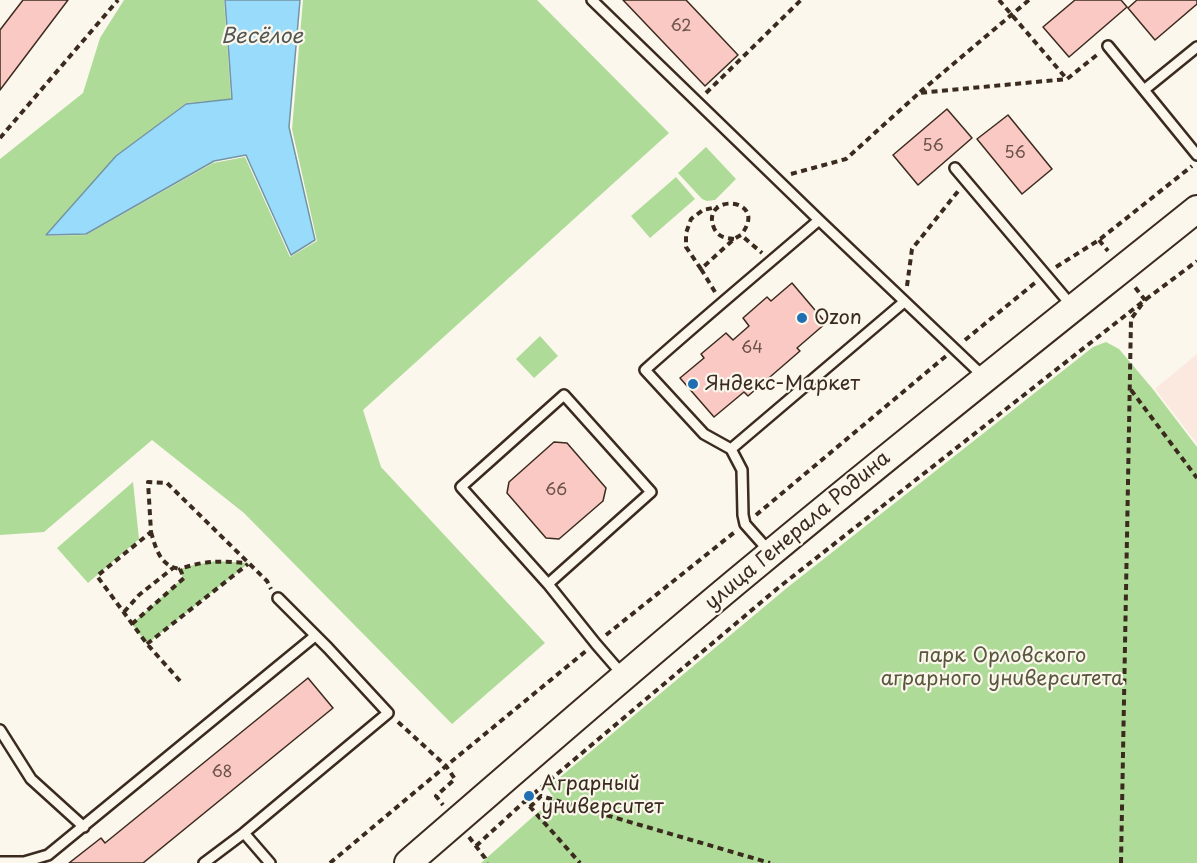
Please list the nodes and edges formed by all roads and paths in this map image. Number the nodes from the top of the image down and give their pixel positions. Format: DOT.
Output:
graph roads {
  1 [pos="118,0"];
  2 [pos="592,0"];
  3 [pos="801,0"];
  4 [pos="999,0"];
  5 [pos="1029,0"];
  6 [pos="1012,15"];
  7 [pos="1108,46"];
  8 [pos="1197,48"];
  9 [pos="1067,79"];
  10 [pos="1144,90"];
  11 [pos="919,93"];
  12 [pos="697,102"];
  13 [pos="0,138"];
  14 [pos="1197,155"];
  15 [pos="1197,162"];
  16 [pos="955,168"];
  17 [pos="775,178"];
  18 [pos="966,180"];
  19 [pos="718,207"];
  20 [pos="1197,210"];
  21 [pos="819,220"];
  22 [pos="741,235"];
  23 [pos="734,239"];
  24 [pos="772,261"];
  25 [pos="1197,261"];
  26 [pos="701,269"];
  27 [pos="1045,274"];
  28 [pos="1145,300"];
  29 [pos="904,302"];
  30 [pos="722,303"];
  31 [pos="1074,308"];
  32 [pos="955,349"];
  33 [pos="985,378"];
  34 [pos="1130,388"];
  35 [pos="731,448"];
  36 [pos="1197,477"];
  37 [pos="745,524"];
  38 [pos="151,532"];
  39 [pos="771,553"];
  40 [pos="249,563"];
  41 [pos="173,568"];
  42 [pos="180,569"];
  43 [pos="549,584"];
  44 [pos="278,598"];
  45 [pos="124,612"];
  46 [pos="132,624"];
  47 [pos="315,636"];
  48 [pos="147,644"];
  49 [pos="596,644"];
  50 [pos="625,676"];
  51 [pos="180,681"];
  52 [pos="388,713"];
  53 [pos="0,730"];
  54 [pos="446,766"];
  55 [pos="525,801"];
  56 [pos="530,807"];
  57 [pos="456,822"];
  58 [pos="84,827"];
  59 [pos="244,833"];
  60 [pos="476,846"];
  61 [pos="0,862"];
  62 [pos="204,863"];
  63 [pos="270,863"];
  64 [pos="330,863"];
  65 [pos="408,863"];
  66 [pos="487,863"];
  67 [pos="580,863"];
  68 [pos="770,863"];
  69 [pos="1121,863"];
  1 -- 13 [label="path"];
  2 -- 12 [label="lane"];
  3 -- 12 [label="path"];
  4 -- 6 [label="path"];
  5 -- 6 [label="path"];
  6 -- 9 [label="path"];
  6 -- 11 [label="path"];
  7 -- 9 [label="path"];
  7 -- 10 [label="lane"];
  8 -- 10 [label="lane"];
  9 -- 11 [label="path"];
  10 -- 14 [label="lane"];
  11 -- 17 [label="path"];
  12 -- 17 [label="lane"];
  15 -- 27 [label="path"];
  16 -- 18 [label="lane"];
  17 -- 21 [label="lane"];
  18 -- 27 [label="lane"];
  18 -- 29 [label="path"];
  19 -- 22 [label="path"];
  19 -- 23 [label="path"];
  19 -- 26 [label="path"];
  20 -- 31 [label="main road, улица Генерала Родина"];
  21 -- 24 [label="lane"];
  21 -- 29 [label="lane"];
  22 -- 23 [label="path"];
  22 -- 24 [label="path"];
  23 -- 26 [label="path"];
  24 -- 30 [label="lane"];
  25 -- 28 [label="path"];
  26 -- 30 [label="path"];
  27 -- 31 [label="lane"];
  27 -- 32 [label="path"];
  28 -- 34 [label="path"];
  28 -- 55 [label="path"];
  29 -- 32 [label="lane"];
  29 -- 35 [label="lane"];
  30 -- 35 [label="lane"];
  31 -- 33 [label="main road, улица Генерала Родина"];
  32 -- 33 [label="lane"];
  32 -- 37 [label="path"];
  33 -- 39 [label="main road, улица Генерала Родина"];
  34 -- 36 [label="path"];
  34 -- 69 [label="path"];
  35 -- 37 [label="lane"];
  37 -- 39 [label="lane"];
  37 -- 49 [label="path"];
  38 -- 40 [label="path"];
  38 -- 41 [label="path"];
  38 -- 45 [label="path"];
  39 -- 50 [label="main road, улица Генерала Родина"];
  40 -- 42 [label="path"];
  40 -- 44 [label="path"];
  40 -- 48 [label="path"];
  41 -- 42 [label="path"];
  41 -- 45 [label="path"];
  42 -- 46 [label="path"];
  43 -- 43 [label="lane"];
  43 -- 49 [label="lane"];
  44 -- 47 [label="lane"];
  45 -- 46 [label="path"];
  46 -- 48 [label="path"];
  47 -- 52 [label="lane"];
  47 -- 58 [label="lane"];
  48 -- 51 [label="path"];
  49 -- 50 [label="lane"];
  49 -- 54 [label="path"];
  50 -- 57 [label="main road, улица Генерала Родина"];
  52 -- 54 [label="path"];
  52 -- 59 [label="lane"];
  53 -- 58 [label="lane"];
  54 -- 57 [label="path"];
  54 -- 64 [label="path"];
  55 -- 56 [label="path"];
  55 -- 60 [label="path"];
  56 -- 67 [label="path"];
  56 -- 68 [label="path"];
  57 -- 60 [label="path"];
  57 -- 65 [label="main road, улица Генерала Родина"];
  58 -- 61 [label="lane"];
  59 -- 62 [label="lane"];
  59 -- 63 [label="lane"];
  60 -- 66 [label="path"];
}
